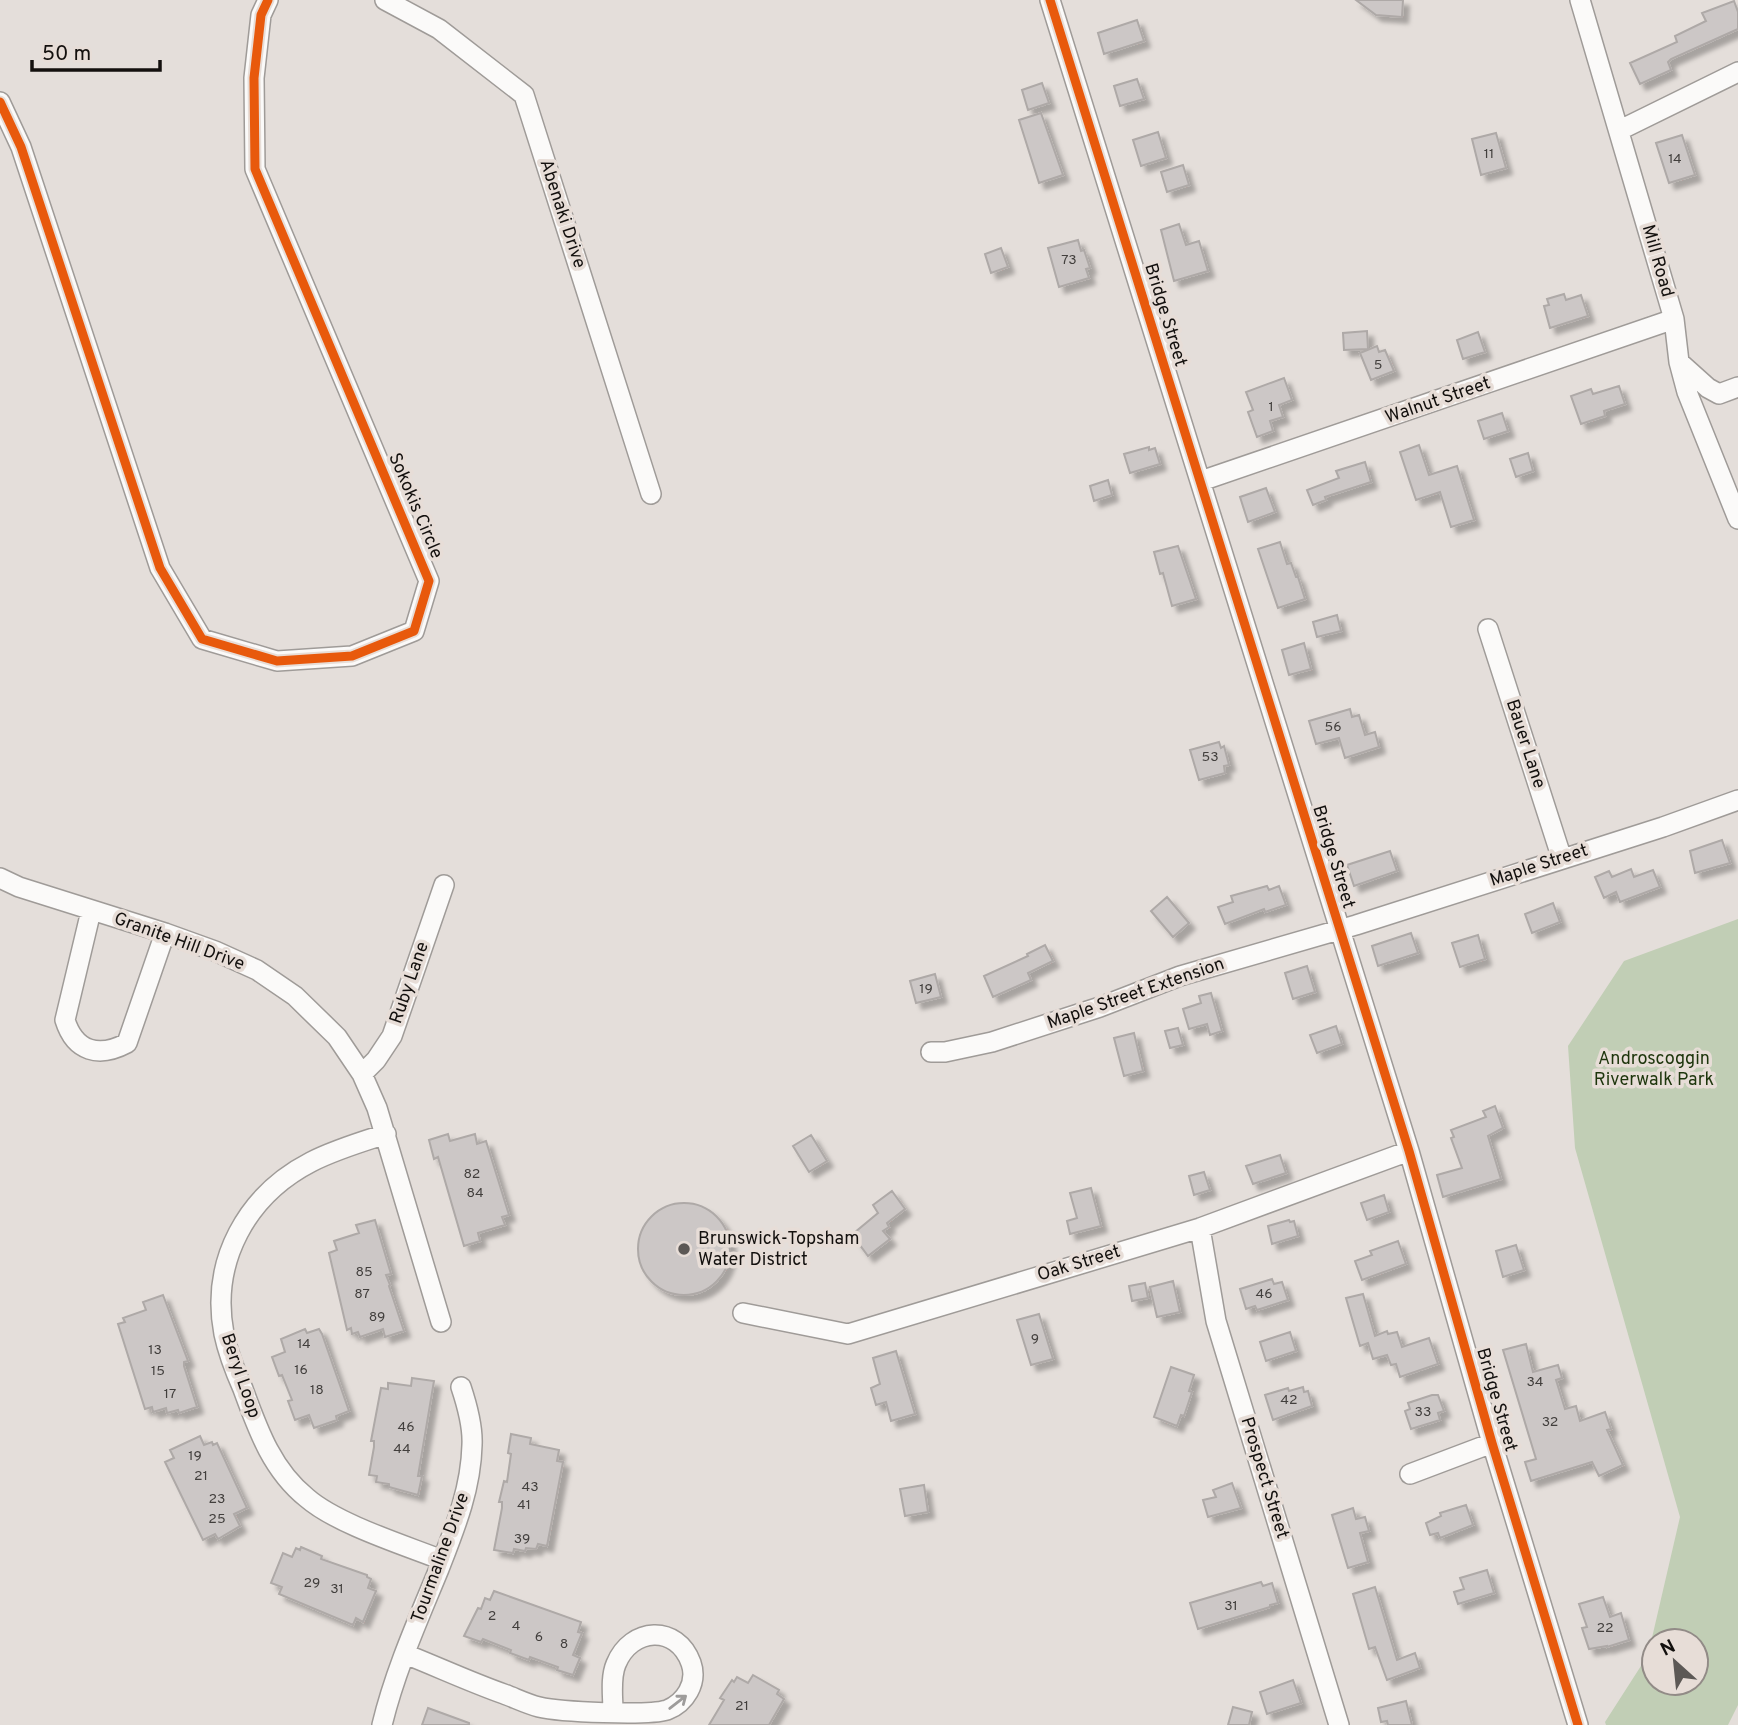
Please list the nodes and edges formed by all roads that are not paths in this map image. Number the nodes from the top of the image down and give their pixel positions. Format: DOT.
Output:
graph roads {
  1 [pos="268,0"];
  2 [pos="385,0"];
  3 [pos="1050,0"];
  4 [pos="1580,0"];
  5 [pos="1738,72"];
  6 [pos="0,102"];
  7 [pos="1620,130"];
  8 [pos="1674,319"];
  9 [pos="1679,362"];
  10 [pos="1738,387"];
  11 [pos="1200,481"];
  12 [pos="651,494"];
  13 [pos="1738,519"];
  14 [pos="1488,629"];
  15 [pos="1738,800"];
  16 [pos="1562,859"];
  17 [pos="0,878"];
  18 [pos="444,885"];
  19 [pos="91,911"];
  20 [pos="1339,930"];
  21 [pos="165,933"];
  22 [pos="931,1052"];
  23 [pos="362,1074"];
  24 [pos="386,1134"];
  25 [pos="1409,1151"];
  26 [pos="1200,1228"];
  27 [pos="743,1313"];
  28 [pos="441,1322"];
  29 [pos="461,1387"];
  30 [pos="1492,1443"];
  31 [pos="1410,1474"];
  32 [pos="442,1560"];
  33 [pos="405,1654"];
  34 [pos="613,1712"];
  35 [pos="382,1725"];
  36 [pos="1339,1725"];
  37 [pos="1578,1725"];
  1 -- 6 [label="street, Sokokis Circle"];
  2 -- 12 [label="street, Abenaki Drive"];
  3 -- 11 [label="street, Bridge Street"];
  4 -- 7 [label="street, Mill Road"];
  5 -- 7 [label="street"];
  7 -- 8 [label="street, Mill Road"];
  8 -- 9 [label="street, Mill Road"];
  8 -- 11 [label="street, Walnut Street"];
  9 -- 10 [label="street"];
  9 -- 13 [label="street, Mill Road"];
  11 -- 20 [label="street, Bridge Street"];
  14 -- 16 [label="street, Bauer Lane"];
  15 -- 16 [label="street, Maple Street"];
  16 -- 20 [label="street, Maple Street"];
  17 -- 19 [label="street, Granite Hill Drive"];
  18 -- 23 [label="street, Ruby Lane"];
  19 -- 21 [label="street, Granite Hill Drive"];
  19 -- 21 [label="street"];
  20 -- 22 [label="street, Maple Street Extension"];
  20 -- 25 [label="street, Bridge Street"];
  21 -- 23 [label="street, Granite Hill Drive"];
  23 -- 24 [label="street"];
  24 -- 28 [label="street"];
  24 -- 32 [label="street, Beryl Loop"];
  25 -- 26 [label="street, Oak Street"];
  25 -- 30 [label="street, Bridge Street"];
  26 -- 27 [label="street, Oak Street"];
  26 -- 36 [label="street, Prospect Street"];
  29 -- 32 [label="street, Tourmaline Drive"];
  30 -- 31 [label="street"];
  30 -- 37 [label="street, Bridge Street"];
  32 -- 33 [label="street, Tourmaline Drive"];
  33 -- 34 [label="street"];
  33 -- 35 [label="street, Tourmaline Drive"];
  34 -- 34 [label="street, one-way"];
}
